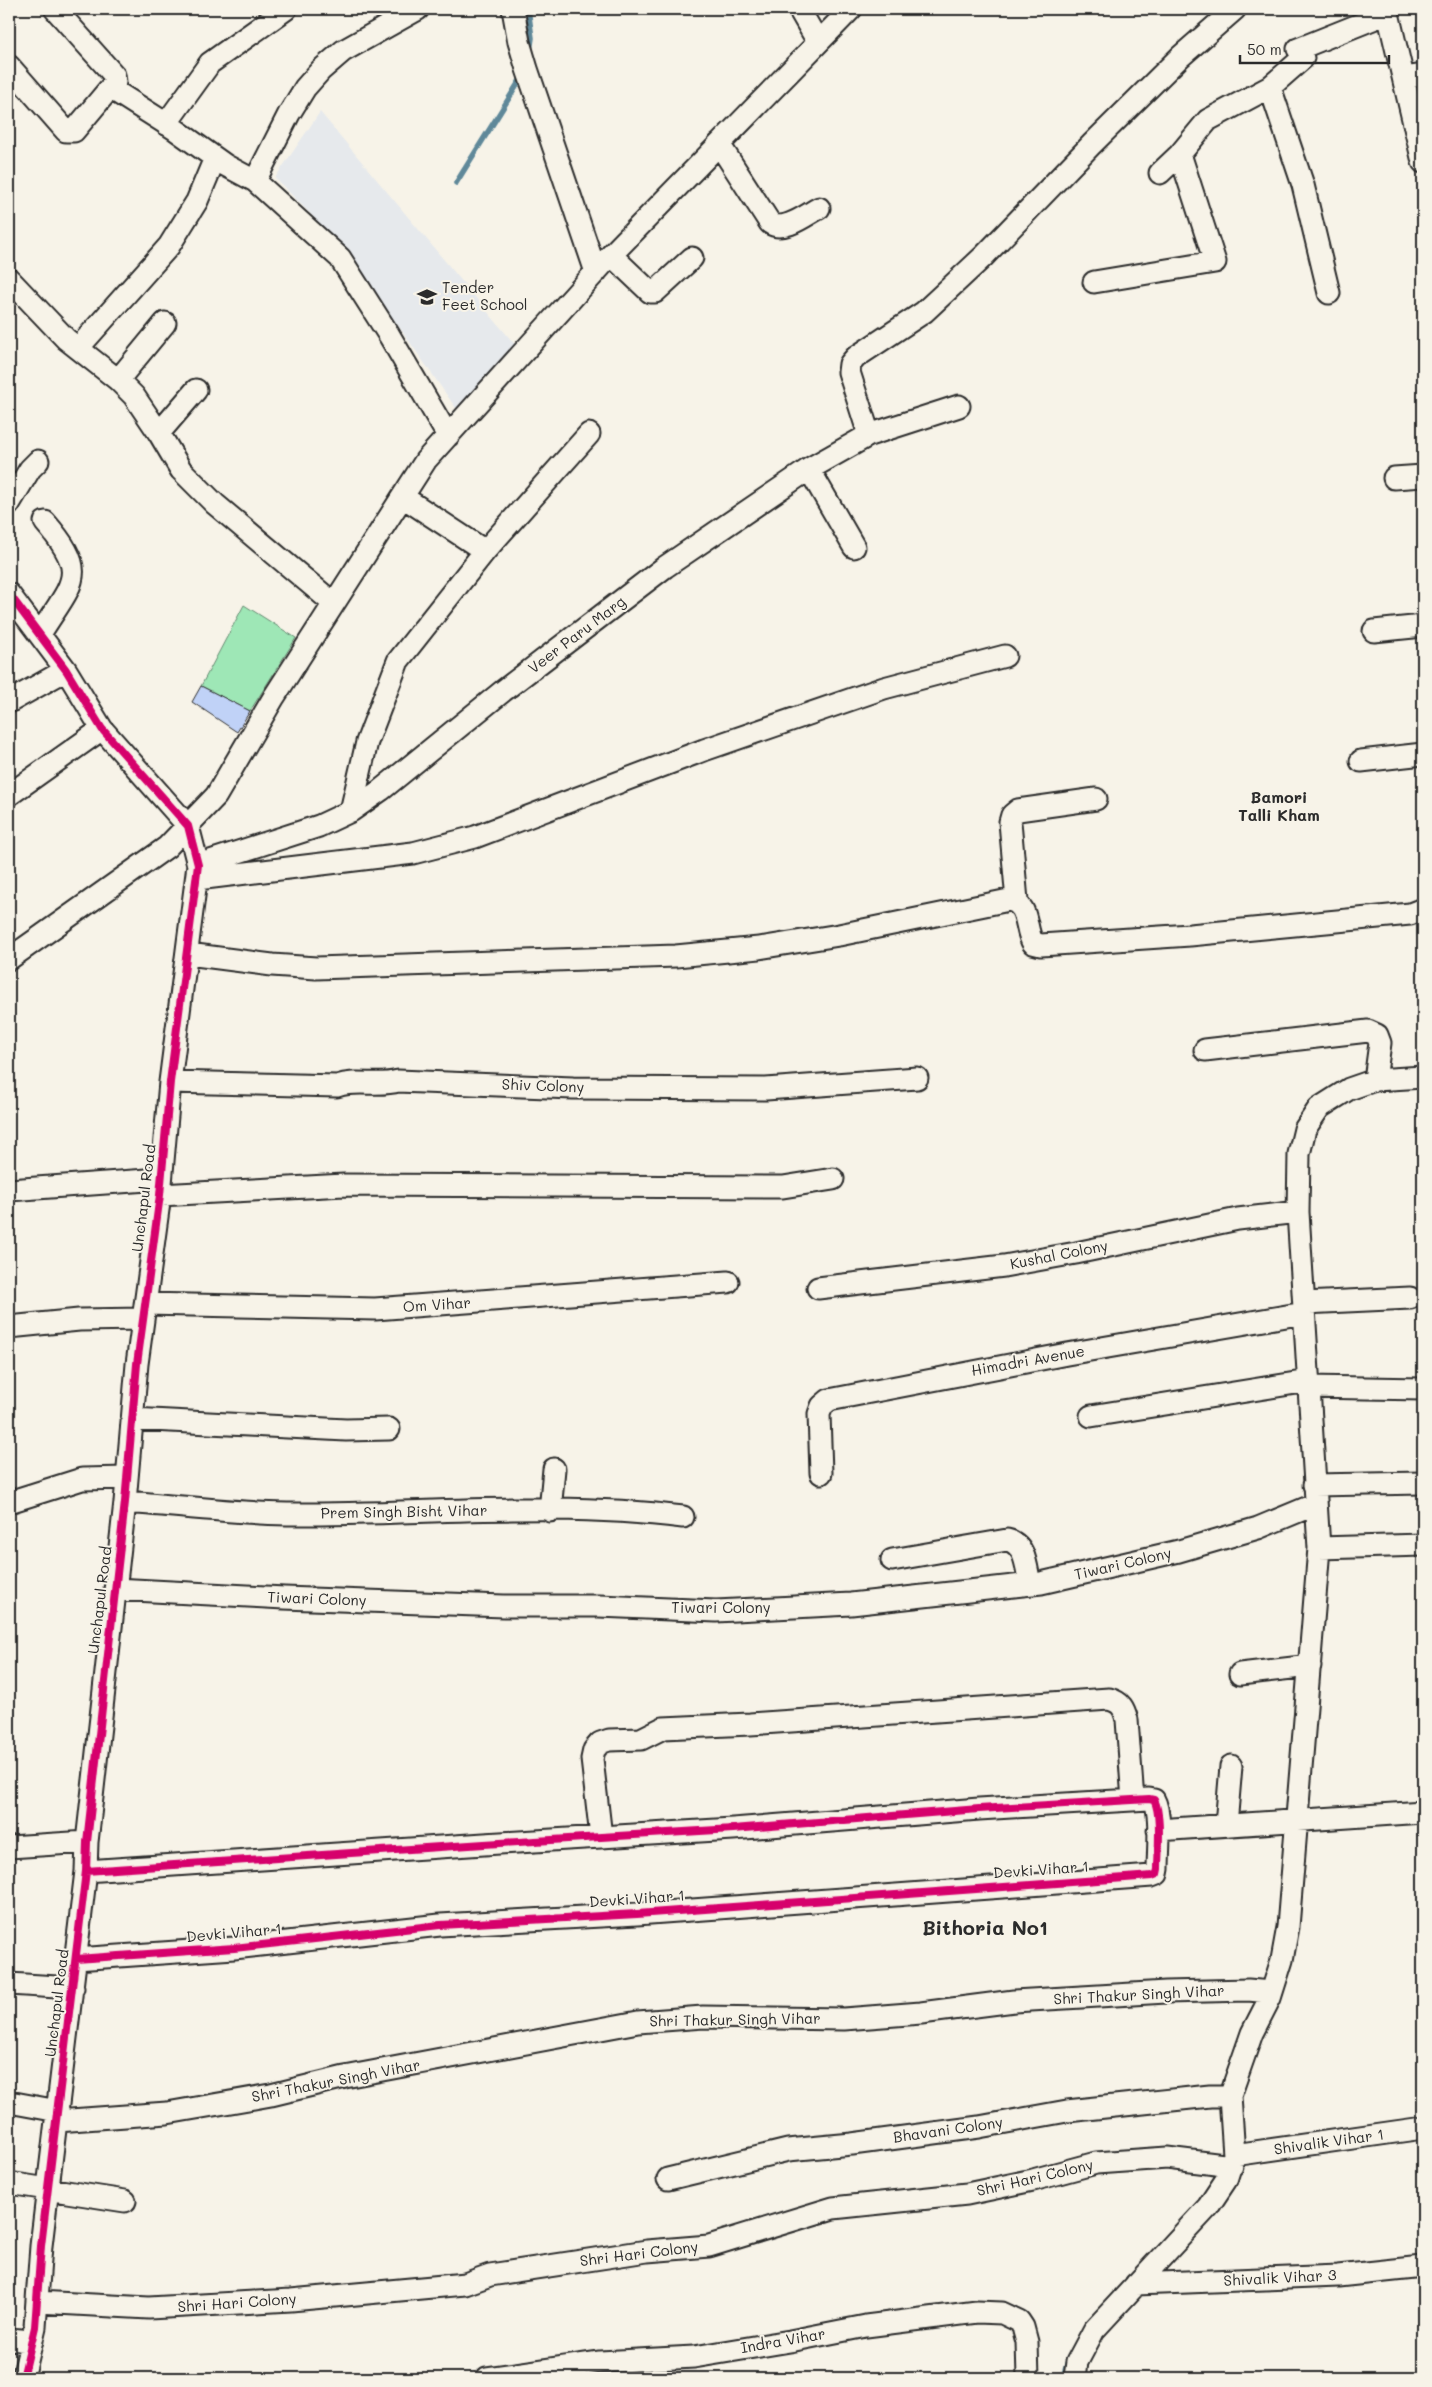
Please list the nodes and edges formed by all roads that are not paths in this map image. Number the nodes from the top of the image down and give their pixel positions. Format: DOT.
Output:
graph roads {
  1 [pos="55,9"];
  2 [pos="286,9"];
  3 [pos="418,9"];
  4 [pos="513,9"];
  5 [pos="799,9"];
  6 [pos="852,9"];
  7 [pos="1235,9"];
  8 [pos="1387,11"];
  9 [pos="818,42"];
  10 [pos="9,66"];
  11 [pos="1414,76"];
  12 [pos="1270,87"];
  13 [pos="110,88"];
  14 [pos="166,124"];
  15 [pos="719,144"];
  16 [pos="1180,154"];
  17 [pos="215,158"];
  18 [pos="1423,162"];
  19 [pos="1160,174"];
  20 [pos="255,181"];
  21 [pos="819,208"];
  22 [pos="611,255"];
  23 [pos="692,258"];
  24 [pos="596,272"];
  25 [pos="9,279"];
  26 [pos="1094,282"];
  27 [pos="1329,293"];
  28 [pos="165,323"];
  29 [pos="79,347"];
  30 [pos="118,380"];
  31 [pos="196,390"];
  32 [pos="959,406"];
  33 [pos="159,432"];
  34 [pos="589,434"];
  35 [pos="869,435"];
  36 [pos="448,436"];
  37 [pos="38,461"];
  38 [pos="809,469"];
  39 [pos="1423,476"];
  40 [pos="1394,478"];
  41 [pos="403,497"];
  42 [pos="9,504"];
  43 [pos="45,522"];
  44 [pos="854,546"];
  45 [pos="485,551"];
  46 [pos="9,594"];
  47 [pos="333,603"];
  48 [pos="1423,626"];
  49 [pos="1374,631"];
  50 [pos="40,634"];
  51 [pos="1005,656"];
  52 [pos="66,670"];
  53 [pos="9,702"];
  54 [pos="102,729"];
  55 [pos="1423,754"];
  56 [pos="1360,761"];
  57 [pos="9,795"];
  58 [pos="1096,799"];
  59 [pos="351,811"];
  60 [pos="188,826"];
  61 [pos="198,872"];
  62 [pos="1017,901"];
  63 [pos="1423,909"];
  64 [pos="188,954"];
  65 [pos="9,959"];
  66 [pos="1205,1050"];
  67 [pos="1423,1077"];
  68 [pos="917,1078"];
  69 [pos="1375,1080"];
  70 [pos="170,1082"];
  71 [pos="833,1180"];
  72 [pos="160,1187"];
  73 [pos="9,1190"];
  74 [pos="1298,1212"];
  75 [pos="728,1282"];
  76 [pos="818,1288"];
  77 [pos="1410,1298"];
  78 [pos="1304,1308"];
  79 [pos="144,1311"];
  80 [pos="9,1328"];
  81 [pos="1308,1384"];
  82 [pos="1423,1389"];
  83 [pos="1091,1416"];
  84 [pos="132,1419"];
  85 [pos="389,1429"];
  86 [pos="554,1469"];
  87 [pos="821,1474"];
  88 [pos="127,1478"];
  89 [pos="1423,1483"];
  90 [pos="1315,1494"];
  91 [pos="9,1502"];
  92 [pos="125,1502"];
  93 [pos="550,1511"];
  94 [pos="683,1517"];
  95 [pos="1423,1545"];
  96 [pos="1319,1548"];
  97 [pos="892,1560"];
  98 [pos="1030,1584"];
  99 [pos="115,1589"];
  100 [pos="1310,1666"];
  101 [pos="1240,1674"];
  102 [pos="1231,1766"];
  103 [pos="1133,1800"];
  104 [pos="1423,1812"];
  105 [pos="1295,1820"];
  106 [pos="1226,1825"];
  107 [pos="1158,1830"];
  108 [pos="601,1837"];
  109 [pos="87,1842"];
  110 [pos="9,1847"];
  111 [pos="86,1872"];
  112 [pos="76,1959"];
  113 [pos="9,1984"];
  114 [pos="73,1988"];
  115 [pos="1271,1992"];
  116 [pos="1230,2096"];
  117 [pos="9,2102"];
  118 [pos="58,2116"];
  119 [pos="1423,2128"];
  120 [pos="1233,2161"];
  121 [pos="668,2179"];
  122 [pos="9,2182"];
  123 [pos="50,2188"];
  124 [pos="125,2201"];
  125 [pos="1423,2267"];
  126 [pos="1136,2284"];
  127 [pos="38,2302"];
  128 [pos="9,2338"];
  129 [pos="32,2341"];
  130 [pos="23,2378"];
  131 [pos="487,2378"];
  132 [pos="1028,2378"];
  133 [pos="1074,2378"];
  1 -- 13 [label="street"];
  2 -- 14 [label="street"];
  3 -- 20 [label="street"];
  4 -- 24 [label="street"];
  5 -- 9 [label="street"];
  6 -- 9 [label="street"];
  7 -- 35 [label="street"];
  8 -- 11 [label="street"];
  8 -- 12 [label="street"];
  9 -- 15 [label="street"];
  10 -- 13 [label="street"];
  11 -- 18 [label="street"];
  12 -- 16 [label="street"];
  12 -- 27 [label="street"];
  13 -- 14 [label="street"];
  14 -- 17 [label="street"];
  15 -- 21 [label="street"];
  15 -- 22 [label="street"];
  16 -- 19 [label="street"];
  16 -- 26 [label="street"];
  17 -- 20 [label="street"];
  17 -- 29 [label="street"];
  20 -- 36 [label="street"];
  22 -- 23 [label="street"];
  22 -- 24 [label="street"];
  24 -- 36 [label="street"];
  25 -- 29 [label="street"];
  28 -- 30 [label="street"];
  29 -- 30 [label="street"];
  30 -- 33 [label="street"];
  31 -- 33 [label="street"];
  32 -- 35 [label="street, Veer Paru Marg"];
  33 -- 47 [label="street"];
  34 -- 45 [label="street"];
  35 -- 38 [label="street, Veer Paru Marg"];
  36 -- 41 [label="street"];
  37 -- 42 [label="street"];
  38 -- 44 [label="street"];
  38 -- 59 [label="street, Veer Paru Marg"];
  39 -- 40 [label="street"];
  41 -- 45 [label="street"];
  41 -- 47 [label="street"];
  43 -- 50 [label="street"];
  45 -- 59 [label="street"];
  46 -- 50 [label="street"];
  47 -- 60 [label="street"];
  48 -- 49 [label="street"];
  50 -- 52 [label="street"];
  51 -- 61 [label="street"];
  52 -- 53 [label="street"];
  52 -- 54 [label="street"];
  54 -- 57 [label="street"];
  54 -- 60 [label="street"];
  55 -- 56 [label="street"];
  58 -- 62 [label="street"];
  59 -- 61 [label="street, Veer Paru Marg"];
  60 -- 61 [label="street, Unchapul Road"];
  60 -- 65 [label="street"];
  61 -- 64 [label="street, Unchapul Road"];
  62 -- 63 [label="street"];
  62 -- 64 [label="street"];
  64 -- 70 [label="street, Unchapul Road"];
  66 -- 69 [label="street"];
  67 -- 69 [label="street"];
  68 -- 70 [label="street, Shiv Colony"];
  69 -- 74 [label="street"];
  70 -- 72 [label="street, Unchapul Road"];
  71 -- 72 [label="street"];
  72 -- 73 [label="street"];
  72 -- 79 [label="street, Unchapul Road"];
  74 -- 76 [label="street, Kushal Colony"];
  74 -- 78 [label="street"];
  75 -- 79 [label="street, Om Vihar"];
  77 -- 78 [label="street, Himadri Avenue"];
  78 -- 81 [label="street"];
  78 -- 87 [label="street, Himadri Avenue"];
  79 -- 80 [label="street, Om Vihar"];
  79 -- 84 [label="street, Unchapul Road"];
  81 -- 82 [label="street"];
  81 -- 83 [label="street"];
  81 -- 90 [label="street"];
  84 -- 85 [label="street"];
  84 -- 88 [label="street, Unchapul Road"];
  86 -- 93 [label="street"];
  88 -- 91 [label="street"];
  88 -- 92 [label="street, Unchapul Road"];
  89 -- 90 [label="street"];
  90 -- 96 [label="street"];
  90 -- 98 [label="street, Tiwari Colony"];
  92 -- 93 [label="street, Prem Singh Bisht Vihar"];
  92 -- 99 [label="street, Unchapul Road"];
  93 -- 94 [label="street, Prem Singh Bisht Vihar"];
  95 -- 96 [label="street"];
  96 -- 100 [label="street"];
  97 -- 98 [label="street"];
  98 -- 99 [label="street, Tiwari Colony"];
  99 -- 109 [label="street, Unchapul Road"];
  100 -- 101 [label="street"];
  100 -- 105 [label="street"];
  102 -- 106 [label="street"];
  103 -- 107 [label="street, Devki Vihar 1"];
  103 -- 108 [label="street"];
  103 -- 108 [label="street"];
  104 -- 105 [label="street"];
  105 -- 106 [label="street"];
  105 -- 115 [label="street"];
  106 -- 107 [label="street"];
  107 -- 112 [label="street, Devki Vihar 1"];
  108 -- 111 [label="street"];
  109 -- 110 [label="street"];
  109 -- 111 [label="street, Unchapul Road"];
  111 -- 112 [label="street, Unchapul Road"];
  112 -- 114 [label="street, Unchapul Road"];
  113 -- 114 [label="street"];
  114 -- 118 [label="street, Unchapul Road"];
  115 -- 116 [label="street"];
  115 -- 118 [label="street, Shri Thakur Singh Vihar"];
  116 -- 120 [label="street"];
  116 -- 121 [label="street, Bhavani Colony"];
  117 -- 118 [label="street, Shri Thakur Singh Vihar"];
  118 -- 123 [label="street, Unchapul Road"];
  119 -- 120 [label="street, Shivalik Vihar 1"];
  120 -- 126 [label="street"];
  120 -- 127 [label="street, Shri Hari Colony"];
  122 -- 123 [label="street"];
  123 -- 124 [label="street"];
  123 -- 127 [label="street, Unchapul Road"];
  125 -- 126 [label="street, Shivalik Vihar 3"];
  126 -- 133 [label="street"];
  127 -- 129 [label="street, Unchapul Road"];
  128 -- 129 [label="street"];
  129 -- 130 [label="street, Unchapul Road"];
  131 -- 132 [label="street, Indra Vihar"];
}
